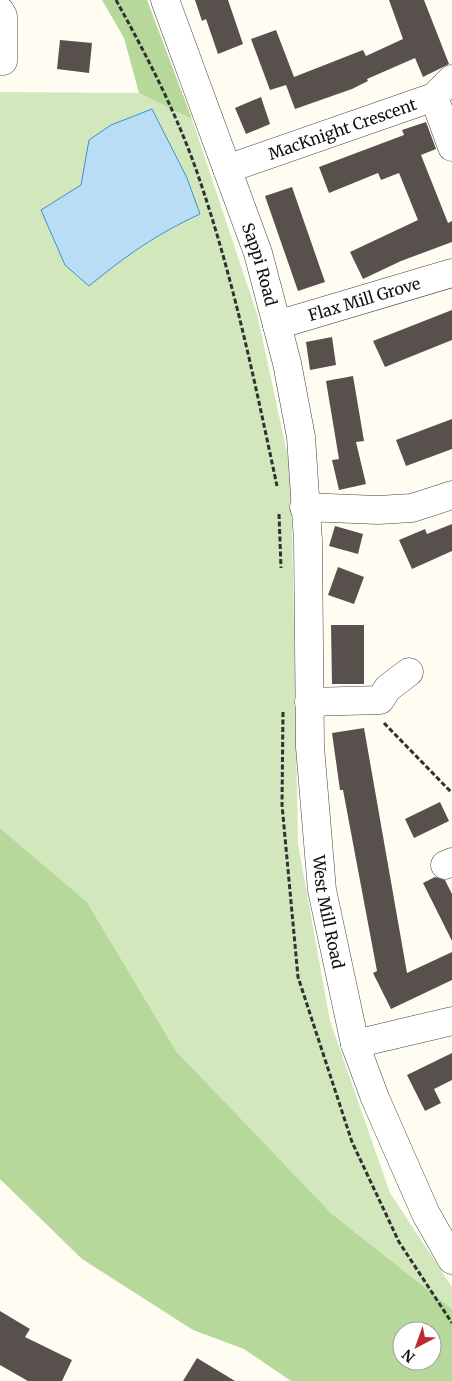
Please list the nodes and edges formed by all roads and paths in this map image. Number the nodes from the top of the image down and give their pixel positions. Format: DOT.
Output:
graph roads {
  1 [pos="116,0"];
  2 [pos="165,0"];
  3 [pos="0,11"];
  4 [pos="3,61"];
  5 [pos="443,88"];
  6 [pos="452,147"];
  7 [pos="227,169"];
  8 [pos="452,273"];
  9 [pos="277,325"];
  10 [pos="278,495"];
  11 [pos="452,495"];
  12 [pos="291,506"];
  13 [pos="308,540"];
  14 [pos="281,570"];
  15 [pos="409,672"];
  16 [pos="296,704"];
  17 [pos="377,716"];
  18 [pos="452,793"];
  19 [pos="452,1021"];
  20 [pos="355,1044"];
  21 [pos="452,1260"];
  22 [pos="452,1323"];
  1 -- 10 [label="path"];
  2 -- 7 [label="street, Sappi Road"];
  3 -- 4 [label="street"];
  5 -- 6 [label="street"];
  5 -- 7 [label="street, MacKnight Crescent"];
  7 -- 9 [label="street, Sappi Road"];
  8 -- 9 [label="street, Flax Mill Grove"];
  9 -- 12 [label="street, Sappi Road"];
  11 -- 12 [label="street"];
  12 -- 13 [label="street, Sappi Road"];
  12 -- 14 [label="path"];
  13 -- 16 [label="street, West Mill Road"];
  15 -- 16 [label="street"];
  16 -- 20 [label="street, West Mill Road"];
  16 -- 22 [label="path"];
  17 -- 18 [label="path"];
  19 -- 20 [label="street"];
  20 -- 21 [label="street, West Mill Road"];
}
